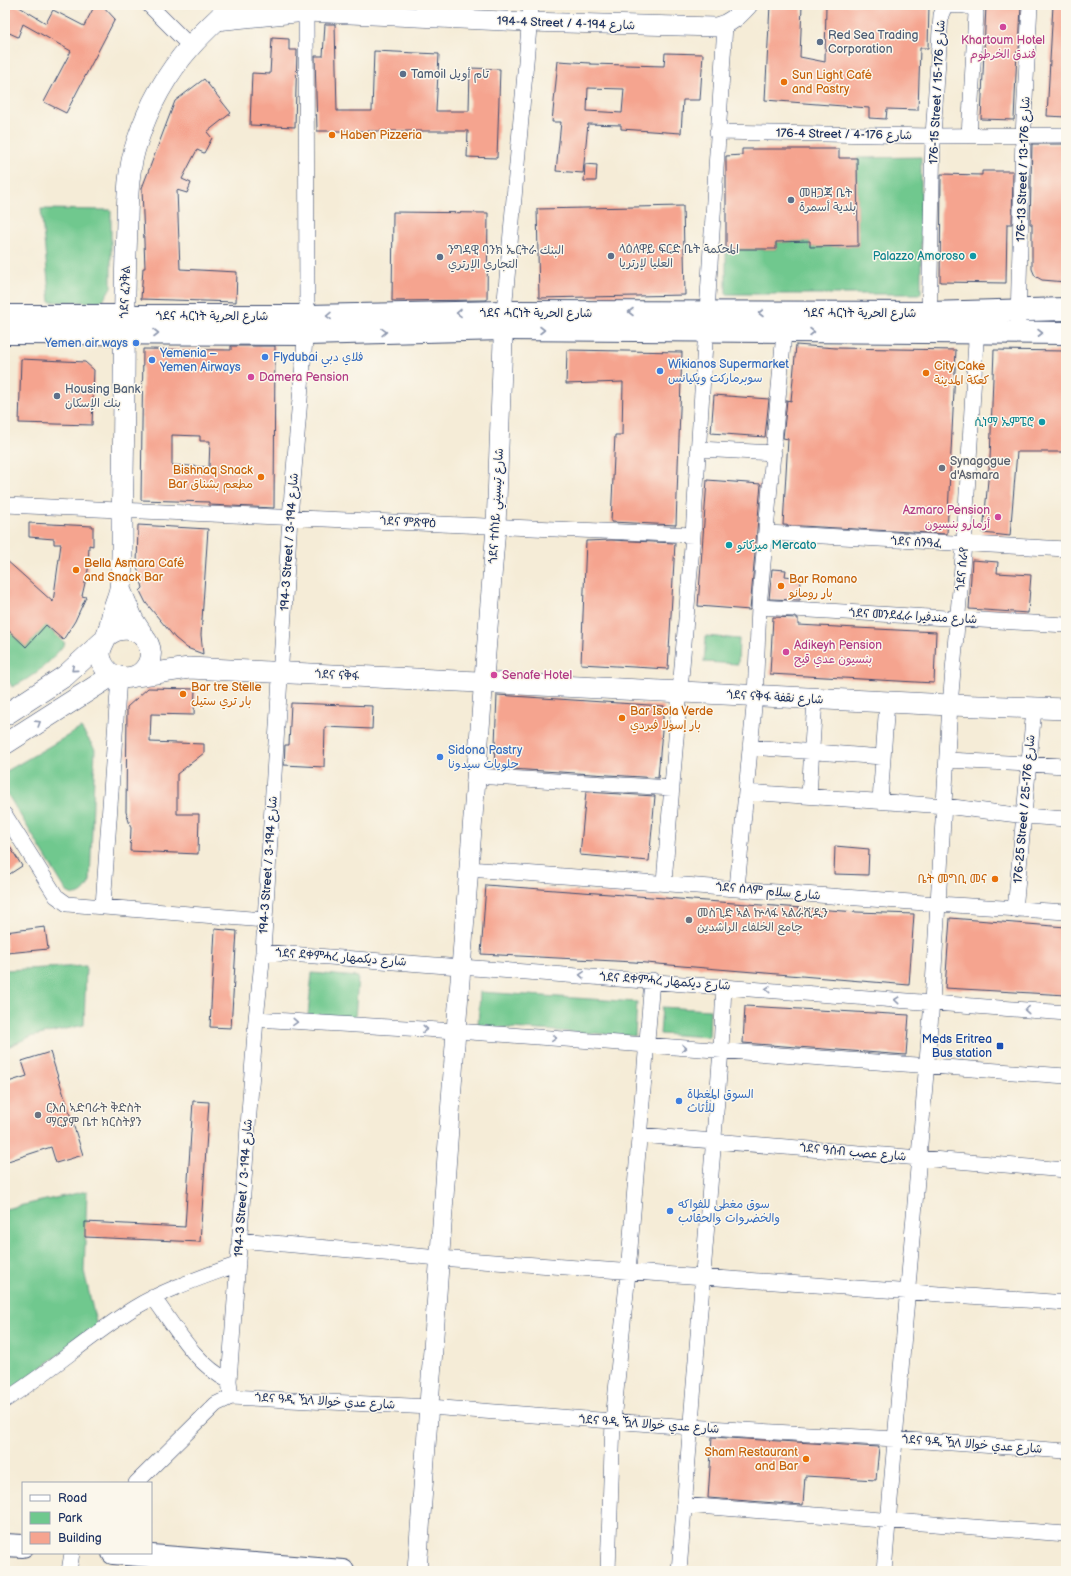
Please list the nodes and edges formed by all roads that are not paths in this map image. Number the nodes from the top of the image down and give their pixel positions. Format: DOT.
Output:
graph roads {
  1 [pos="149,5"];
  2 [pos="232,5"];
  3 [pos="748,5"];
  4 [pos="1030,5"];
  5 [pos="306,9"];
  6 [pos="530,14"];
  7 [pos="216,21"];
  8 [pos="725,25"];
  9 [pos="190,46"];
  10 [pos="717,132"];
  11 [pos="1066,135"];
  12 [pos="933,136"];
  13 [pos="969,136"];
  14 [pos="1023,136"];
  15 [pos="1066,309"];
  16 [pos="5,316"];
  17 [pos="504,321"];
  18 [pos="707,322"];
  19 [pos="785,322"];
  20 [pos="1018,322"];
  21 [pos="929,323"];
  22 [pos="977,323"];
  23 [pos="124,324"];
  24 [pos="307,325"];
  25 [pos="5,333"];
  26 [pos="1066,333"];
  27 [pos="699,449"];
  28 [pos="774,453"];
  29 [pos="5,505"];
  30 [pos="123,511"];
  31 [pos="290,517"];
  32 [pos="496,527"];
  33 [pos="767,533"];
  34 [pos="693,535"];
  35 [pos="964,544"];
  36 [pos="1066,549"];
  37 [pos="120,589"];
  38 [pos="759,607"];
  39 [pos="957,619"];
  40 [pos="1066,625"];
  41 [pos="105,639"];
  42 [pos="146,640"];
  43 [pos="190,668"];
  44 [pos="281,672"];
  45 [pos="123,676"];
  46 [pos="484,683"];
  47 [pos="680,692"];
  48 [pos="755,696"];
  49 [pos="815,699"];
  50 [pos="887,702"];
  51 [pos="950,705"];
  52 [pos="1034,709"];
  53 [pos="1066,709"];
  54 [pos="5,715"];
  55 [pos="5,744"];
  56 [pos="750,747"];
  57 [pos="811,752"];
  58 [pos="882,757"];
  59 [pos="947,760"];
  60 [pos="1029,764"];
  61 [pos="1066,766"];
  62 [pos="476,776"];
  63 [pos="672,788"];
  64 [pos="746,792"];
  65 [pos="809,796"];
  66 [pos="880,801"];
  67 [pos="945,806"];
  68 [pos="5,815"];
  69 [pos="1025,816"];
  70 [pos="1066,818"];
  71 [pos="469,869"];
  72 [pos="664,882"];
  73 [pos="737,888"];
  74 [pos="938,904"];
  75 [pos="103,906"];
  76 [pos="1015,910"];
  77 [pos="1066,912"];
  78 [pos="264,920"];
  79 [pos="263,952"];
  80 [pos="462,966"];
  81 [pos="652,980"];
  82 [pos="724,986"];
  83 [pos="932,1002"];
  84 [pos="1066,1012"];
  85 [pos="256,1019"];
  86 [pos="456,1031"];
  87 [pos="646,1046"];
  88 [pos="721,1050"];
  89 [pos="927,1065"];
  90 [pos="1066,1076"];
  91 [pos="640,1135"];
  92 [pos="712,1140"];
  93 [pos="919,1158"];
  94 [pos="1066,1170"];
  95 [pos="239,1240"];
  96 [pos="439,1258"];
  97 [pos="238,1264"];
  98 [pos="628,1273"];
  99 [pos="703,1277"];
  100 [pos="908,1292"];
  101 [pos="153,1297"];
  102 [pos="1066,1303"];
  103 [pos="229,1381"];
  104 [pos="231,1397"];
  105 [pos="5,1400"];
  106 [pos="430,1407"];
  107 [pos="613,1421"];
  108 [pos="690,1427"];
  109 [pos="895,1438"];
  110 [pos="1066,1451"];
  111 [pos="137,1482"];
  112 [pos="684,1505"];
  113 [pos="888,1521"];
  114 [pos="1066,1534"];
  115 [pos="5,1545"];
  116 [pos="22,1546"];
  117 [pos="72,1554"];
  118 [pos="119,1554"];
  119 [pos="180,1565"];
  120 [pos="69,1571"];
  121 [pos="343,1571"];
  122 [pos="417,1571"];
  123 [pos="608,1571"];
  124 [pos="679,1571"];
  125 [pos="884,1571"];
  1 -- 9 [label="street"];
  2 -- 7 [label="main road, ጎደና ፈንቅል"];
  3 -- 8 [label="street"];
  4 -- 14 [label="street, 176-13 Street / شارع 176-13"];
  5 -- 6 [label="street, 194-4 Street / شارع 194-4"];
  5 -- 7 [label="street, 194-4 Street / شارع 194-4"];
  5 -- 24 [label="street, 194-3 Street / شارع 194-3"];
  6 -- 8 [label="street, 194-4 Street / شارع 194-4"];
  6 -- 17 [label="street"];
  7 -- 9 [label="main road, ጎደና ፈንቅል"];
  8 -- 10 [label="street"];
  9 -- 23 [label="main road, ጎደና ፈንቅል"];
  10 -- 12 [label="street, 176-4 Street / شارع 176-4"];
  10 -- 18 [label="street"];
  11 -- 14 [label="street, 176-4 Street / شارع 176-4"];
  12 -- 13 [label="street, 176-4 Street / شارع 176-4"];
  12 -- 13 [label="street, 176-15 Street / شارع 176-15"];
  12 -- 21 [label="street, 176-15 Street / شارع 176-15"];
  13 -- 14 [label="street, 176-4 Street / شارع 176-4"];
  14 -- 20 [label="street, 176-13 Street / شارع 176-13"];
  15 -- 20 [label="main road, ጎደና ሓርነት شارع الحرية"];
  16 -- 23 [label="main road, ጎደና ሓርነት شارع الحرية"];
  17 -- 18 [label="main road, ጎደና ሓርነት شارع الحرية"];
  17 -- 24 [label="main road, ጎደና ሓርነት شارع الحرية"];
  17 -- 32 [label="street, ጎደና ተሰነይ شارع تيسيني"];
  18 -- 19 [label="main road, ጎደና ሓርነት شارع الحرية"];
  18 -- 27 [label="street"];
  19 -- 21 [label="main road, ጎደና ሓርነት شارع الحرية"];
  19 -- 28 [label="street"];
  20 -- 22 [label="main road, ጎደና ሓርነት شارع الحرية"];
  20 -- 26 [label="main road, ጎደና ሓርነት شارع الحرية, one-way"];
  21 -- 22 [label="main road, ጎደና ሓርነት شارع الحرية"];
  22 -- 35 [label="street, ጎደና ሰራየ"];
  23 -- 24 [label="main road, ጎደና ሓርነት شارع الحرية"];
  23 -- 25 [label="main road, ጎደና ሓርነት شارع الحرية"];
  23 -- 30 [label="main road, ጎደና ፈንቅል"];
  24 -- 31 [label="street, 194-3 Street / شارع 194-3"];
  27 -- 28 [label="street"];
  27 -- 34 [label="street"];
  28 -- 33 [label="street"];
  29 -- 30 [label="street, ጎደና ምጽዋዕ"];
  30 -- 31 [label="street, ጎደና ምጽዋዕ"];
  30 -- 37 [label="main road, ጎደና ፈንቅል"];
  31 -- 32 [label="street, ጎደና ምጽዋዕ"];
  31 -- 44 [label="street, 194-3 Street / شارع 194-3"];
  32 -- 34 [label="street, ጎደና ምጽዋዕ"];
  32 -- 46 [label="street, ጎደና ተሰነይ شارع تيسيني"];
  33 -- 35 [label="street, ጎደና ሰንዓፈ"];
  33 -- 38 [label="street"];
  34 -- 47 [label="street"];
  35 -- 36 [label="street, ጎደና ሰንዓፈ"];
  35 -- 39 [label="street, ጎደና ሰራየ"];
  37 -- 41 [label="main road, ጎደና ፈንቅል"];
  37 -- 42 [label="main road, ጎደና ፈንቅል"];
  38 -- 39 [label="street, ጎደና መንደፈራ شارع مندفيرا"];
  38 -- 48 [label="street"];
  39 -- 40 [label="street, ጎደና መንደፈራ شارع مندفيرا"];
  39 -- 51 [label="street, ጎደና ሰራየ"];
  41 -- 42 [label="main road"];
  41 -- 45 [label="main road"];
  41 -- 54 [label="main road, one-way"];
  42 -- 43 [label="main road, ጎደና ናቅፋ"];
  42 -- 45 [label="main road"];
  43 -- 44 [label="main road, ጎደና ናቅፋ"];
  43 -- 45 [label="main road, ጎደና ናቅፋ"];
  44 -- 46 [label="main road, ጎደና ናቅፋ"];
  44 -- 78 [label="street, 194-3 Street / شارع 194-3"];
  55 -- 45 [label="main road, ጎደና ናቅፋ, one-way"];
  45 -- 75 [label="street"];
  46 -- 47 [label="main road, ጎደና ናቅፋ شارع نقفة"];
  46 -- 62 [label="street, ጎደና ተሰነይ شارع تيسيني"];
  47 -- 48 [label="main road, ጎደና ናቅፋ شارع نقفة"];
  47 -- 63 [label="street"];
  48 -- 49 [label="main road, ጎደና ናቅፋ شارع نقفة"];
  48 -- 56 [label="street"];
  49 -- 50 [label="main road, ጎደና ናቅፋ شارع نقفة"];
  49 -- 57 [label="street"];
  50 -- 51 [label="main road, ጎደና ናቅፋ شارع نقفة"];
  50 -- 58 [label="street"];
  51 -- 52 [label="main road, ጎደና ናቅፋ شارع نقفة"];
  51 -- 59 [label="street, ጎደና ሰራየ"];
  52 -- 53 [label="main road, ጎደና ናቅፋ شارع نقفة"];
  52 -- 60 [label="street, 176-25 Street / شارع 176-25"];
  56 -- 57 [label="street"];
  56 -- 64 [label="street"];
  57 -- 58 [label="street"];
  57 -- 65 [label="street"];
  58 -- 66 [label="street"];
  59 -- 60 [label="street"];
  59 -- 67 [label="street, ጎደና ሰራየ"];
  60 -- 61 [label="street"];
  60 -- 69 [label="street, 176-25 Street / شارع 176-25"];
  62 -- 63 [label="street"];
  62 -- 71 [label="street, ጎደና ተሰነይ شارع تيسيني"];
  63 -- 72 [label="street"];
  64 -- 65 [label="street"];
  64 -- 73 [label="street"];
  65 -- 66 [label="street"];
  66 -- 67 [label="street"];
  67 -- 69 [label="street"];
  67 -- 74 [label="street, ጎደና ሰራየ"];
  68 -- 75 [label="street"];
  69 -- 70 [label="street"];
  69 -- 76 [label="street, 176-25 Street / شارع 176-25"];
  71 -- 72 [label="street, ጎደና ሰላም شارع سلام"];
  71 -- 80 [label="street, ጎደና ተሰነይ شارع تيسيني"];
  72 -- 73 [label="street, ጎደና ሰላም شارع سلام"];
  73 -- 74 [label="street, ጎደና ሰላም شارع سلام"];
  74 -- 76 [label="street, ጎደና ሰላም شارع سلام"];
  74 -- 83 [label="street, ጎደና ሰራየ"];
  75 -- 78 [label="street"];
  76 -- 77 [label="street, ጎደና ሰላም شارع سلام"];
  78 -- 79 [label="street, 194-3 Street / شارع 194-3"];
  79 -- 80 [label="street, ጎደና ደቀምሓረ شارع ديكمهار"];
  79 -- 85 [label="street, 194-3 Street / شارع 194-3"];
  81 -- 80 [label="street, ጎደና ደቀምሓረ شارع ديكمهار, one-way"];
  80 -- 86 [label="street, ጎደና ተሰነይ شارع تيسيني"];
  81 -- 82 [label="street, ጎደና ደቀምሓረ شارع ديكمهار"];
  81 -- 87 [label="street"];
  83 -- 82 [label="street, ጎደና ደቀምሓረ شارع ديكمهار, one-way"];
  82 -- 88 [label="street"];
  84 -- 83 [label="street, ጎደና ደቀምሓረ شارع ديكمهار, one-way"];
  83 -- 89 [label="street, ጎደና ሰራየ"];
  85 -- 86 [label="street, one-way"];
  85 -- 95 [label="street, 194-3 Street / شارع 194-3"];
  86 -- 87 [label="street, one-way"];
  86 -- 96 [label="street, ጎደና ተሰነይ شارع تيسيني"];
  87 -- 88 [label="street, one-way"];
  87 -- 91 [label="street"];
  88 -- 89 [label="street"];
  88 -- 92 [label="street"];
  89 -- 90 [label="street"];
  89 -- 93 [label="street, ጎደና ሰራየ"];
  91 -- 92 [label="street, ጎደና ዓሰብ شارع عصب"];
  91 -- 98 [label="street"];
  92 -- 93 [label="street, ጎደና ዓሰብ شارع عصب"];
  92 -- 99 [label="street"];
  93 -- 94 [label="street, ጎደና ዓሰብ شارع عصب"];
  93 -- 100 [label="street, ጎደና ሰራየ"];
  95 -- 96 [label="street"];
  95 -- 97 [label="street, 194-3 Street / شارع 194-3"];
  96 -- 98 [label="street"];
  96 -- 106 [label="street, ጎደና ተሰነይ شارع تيسيني"];
  97 -- 101 [label="street"];
  97 -- 103 [label="street, 194-3 Street / شارع 194-3"];
  98 -- 99 [label="street"];
  98 -- 107 [label="street"];
  99 -- 100 [label="street"];
  99 -- 108 [label="street"];
  100 -- 102 [label="street"];
  100 -- 109 [label="street, ጎደና ሰራየ"];
  101 -- 103 [label="street"];
  101 -- 105 [label="street"];
  103 -- 104 [label="street, 194-3 Street / شارع 194-3"];
  104 -- 106 [label="street, ጎደና ዓዲ ዃላ شارع عدي خوالا"];
  104 -- 111 [label="street"];
  106 -- 107 [label="street, ጎደና ዓዲ ዃላ شارع عدي خوالا"];
  106 -- 122 [label="street, ጎደና ተሰነይ شارع تيسيني"];
  107 -- 108 [label="street, ጎደና ዓዲ ዃላ شارع عدي خوالا"];
  107 -- 123 [label="street"];
  108 -- 109 [label="street, ጎደና ዓዲ ዃላ شارع عدي خوالا"];
  108 -- 112 [label="street"];
  109 -- 110 [label="street, ጎደና ዓዲ ዃላ شارع عدي خوالا"];
  109 -- 113 [label="street, ጎደና ሰራየ"];
  112 -- 113 [label="street"];
  112 -- 124 [label="street"];
  113 -- 114 [label="street"];
  113 -- 125 [label="street, ጎደና ሰራየ"];
  115 -- 116 [label="main road"];
  117 -- 120 [label="street"];
  118 -- 119 [label="main road"];
  119 -- 121 [label="main road"];
}
